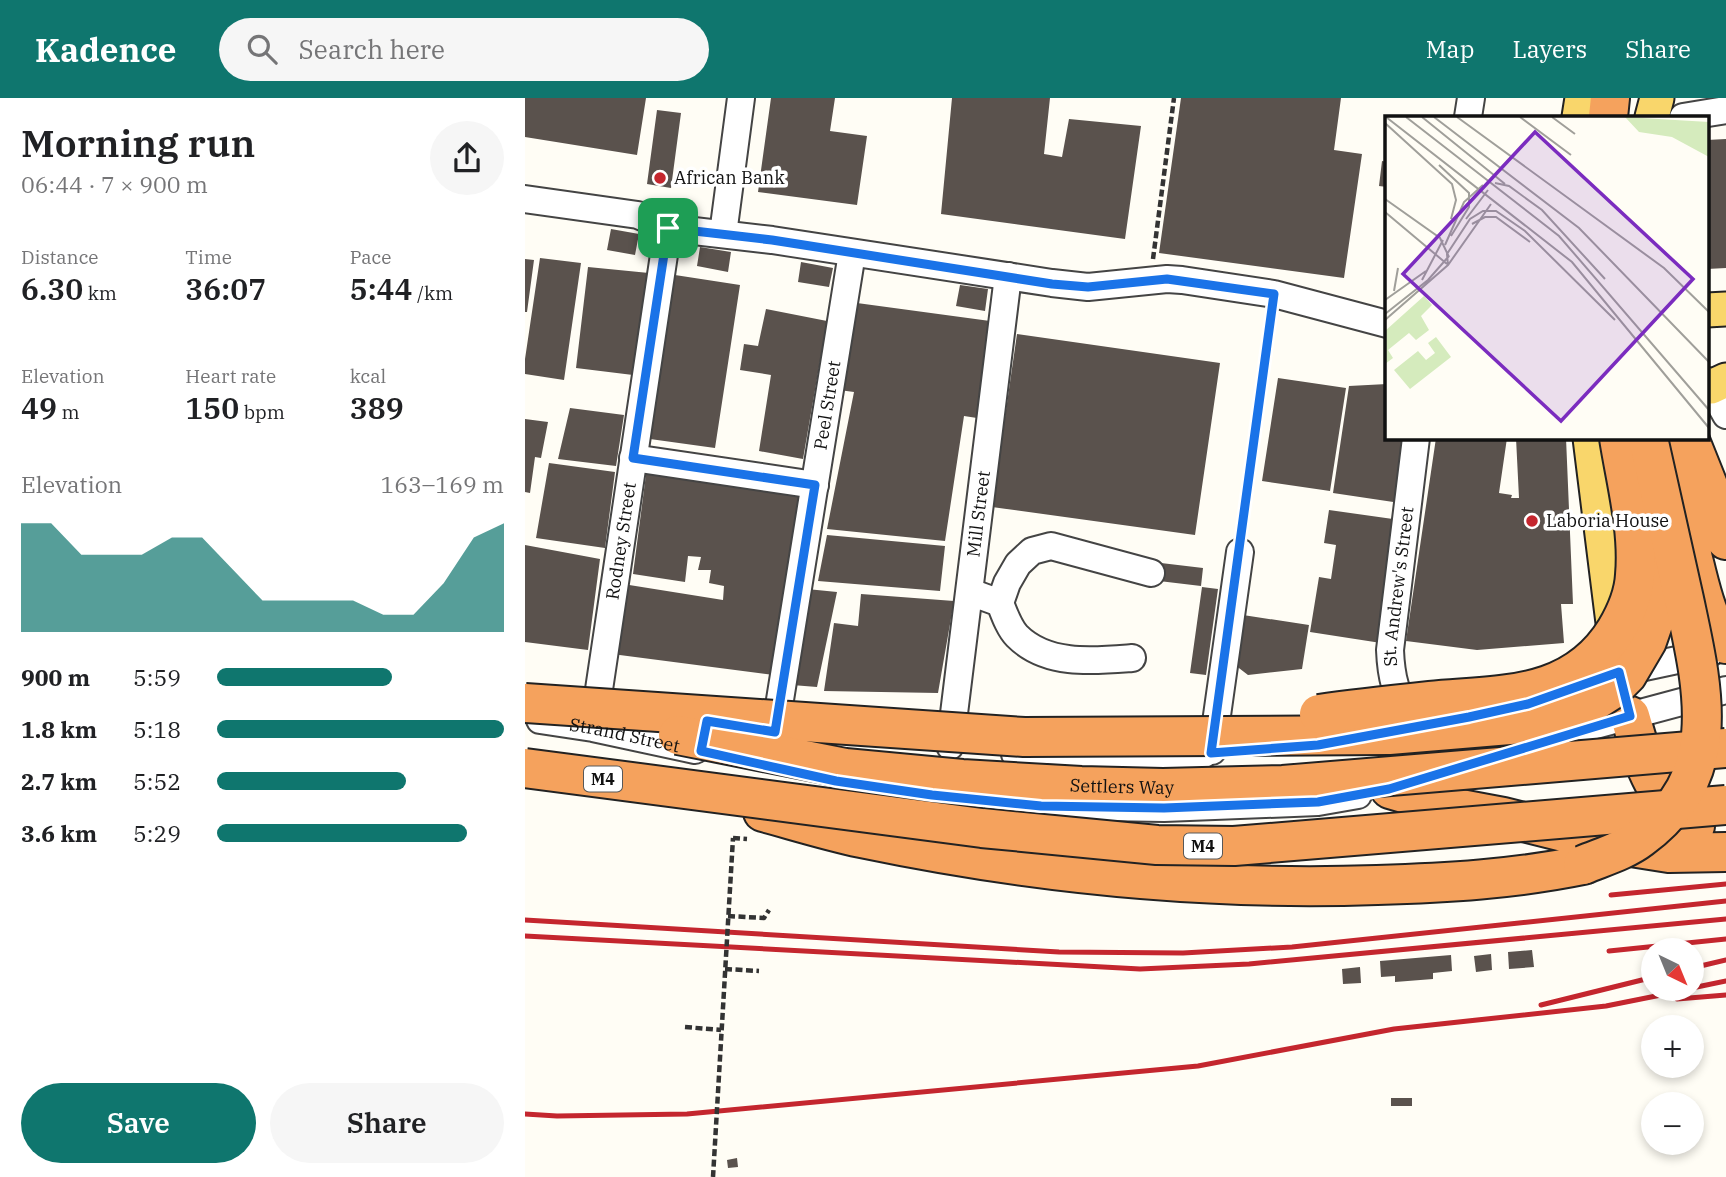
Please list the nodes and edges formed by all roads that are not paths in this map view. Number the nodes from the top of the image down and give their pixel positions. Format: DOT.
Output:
graph roads {
  1 [pos="741,98"];
  2 [pos="1471,98"];
  3 [pos="1582,98"];
  4 [pos="1610,98"];
  5 [pos="1633,98"];
  6 [pos="1657,98"];
  7 [pos="1726,110"];
  8 [pos="1468,116"];
  9 [pos="1579,116"];
  10 [pos="1608,116"];
  11 [pos="1630,116"];
  12 [pos="1652,116"];
  13 [pos="1689,116"];
  14 [pos="525,199"];
  15 [pos="668,228"];
  16 [pos="723,234"];
  17 [pos="852,253"];
  18 [pos="1008,276"];
  19 [pos="1385,323"];
  20 [pos="1416,439"];
  21 [pos="1590,439"];
  22 [pos="1619,439"];
  23 [pos="1637,439"];
  24 [pos="1648,439"];
  25 [pos="1673,439"];
  26 [pos="1689,439"];
  27 [pos="1707,439"];
  28 [pos="633,458"];
  29 [pos="815,485"];
  30 [pos="1705,487"];
  31 [pos="1726,540"];
  32 [pos="1240,552"];
  33 [pos="1151,573"];
  34 [pos="970,592"];
  35 [pos="1000,603"];
  36 [pos="1726,644"];
  37 [pos="1726,650"];
  38 [pos="1132,658"];
  39 [pos="1619,672"];
  40 [pos="525,686"];
  41 [pos="1726,690"];
  42 [pos="597,700"];
  43 [pos="525,704"];
  44 [pos="1630,716"];
  45 [pos="525,718"];
  46 [pos="707,721"];
  47 [pos="1422,726"];
  48 [pos="593,728"];
  49 [pos="775,732"];
  50 [pos="1119,737"];
  51 [pos="1726,748"];
  52 [pos="949,749"];
  53 [pos="701,751"];
  54 [pos="1211,753"];
  55 [pos="769,766"];
  56 [pos="525,768"];
  57 [pos="1726,779"];
  58 [pos="525,785"];
  59 [pos="1389,789"];
  60 [pos="682,790"];
  61 [pos="1726,805"];
  62 [pos="1726,840"];
  63 [pos="1726,852"];
  64 [pos="1583,865"];
  1 -- 16 [label="street"];
  2 -- 8 [label="street"];
  3 -- 9 [label="main road"];
  4 -- 10 [label="highway"];
  5 -- 11 [label="highway"];
  6 -- 12 [label="main road"];
  7 -- 13 [label="street"];
  14 -- 15 [label="street"];
  15 -- 16 [label="street"];
  15 -- 28 [label="street, Rodney Street"];
  16 -- 17 [label="street"];
  17 -- 18 [label="street"];
  17 -- 29 [label="street, Peel Street"];
  18 -- 19 [label="street"];
  18 -- 34 [label="street, Mill Street"];
  20 -- 47 [label="street, St. Andrew's Street"];
  21 -- 39 [label="main road"];
  22 -- 50 [label="highway, bridge"];
  23 -- 50 [label="highway, bridge"];
  24 -- 64 [label="highway, bridge"];
  25 -- 30 [label="highway"];
  26 -- 30 [label="highway"];
  27 -- 30 [label="highway"];
  28 -- 29 [label="street"];
  28 -- 42 [label="street, Rodney Street"];
  29 -- 49 [label="street, Peel Street"];
  30 -- 31 [label="highway"];
  30 -- 36 [label="highway"];
  32 -- 54 [label="street"];
  33 -- 35 [label="street"];
  34 -- 35 [label="street"];
  34 -- 52 [label="street, Mill Street"];
  35 -- 38 [label="street"];
  37 -- 39 [label="street, Strand Street"];
  39 -- 44 [label="main road"];
  39 -- 47 [label="street, Strand Street"];
  40 -- 42 [label="street, Strand Street"];
  41 -- 44 [label="street, Strand Street"];
  42 -- 46 [label="street, Strand Street"];
  42 -- 48 [label="street, Rodney Street"];
  43 -- 50 [label="highway, bridge"];
  43 -- 51 [label="highway, Settlers Way, bridge"];
  44 -- 59 [label="street, Strand Street"];
  44 -- 62 [label="highway"];
  45 -- 48 [label="street, Strand Street"];
  46 -- 49 [label="street, Strand Street"];
  46 -- 53 [label="street"];
  47 -- 54 [label="street, Strand Street"];
  48 -- 53 [label="street, Strand Street"];
  49 -- 52 [label="street, Strand Street"];
  49 -- 55 [label="street, Peel Street"];
  52 -- 54 [label="street, Strand Street"];
  53 -- 55 [label="street, Strand Street"];
  53 -- 58 [label="street"];
  55 -- 59 [label="street, Strand Street"];
  56 -- 60 [label="highway, M4, bridge"];
  57 -- 64 [label="highway, bridge"];
  59 -- 63 [label="highway"];
  60 -- 61 [label="highway, M4, bridge"];
  60 -- 64 [label="highway, bridge"];
}
